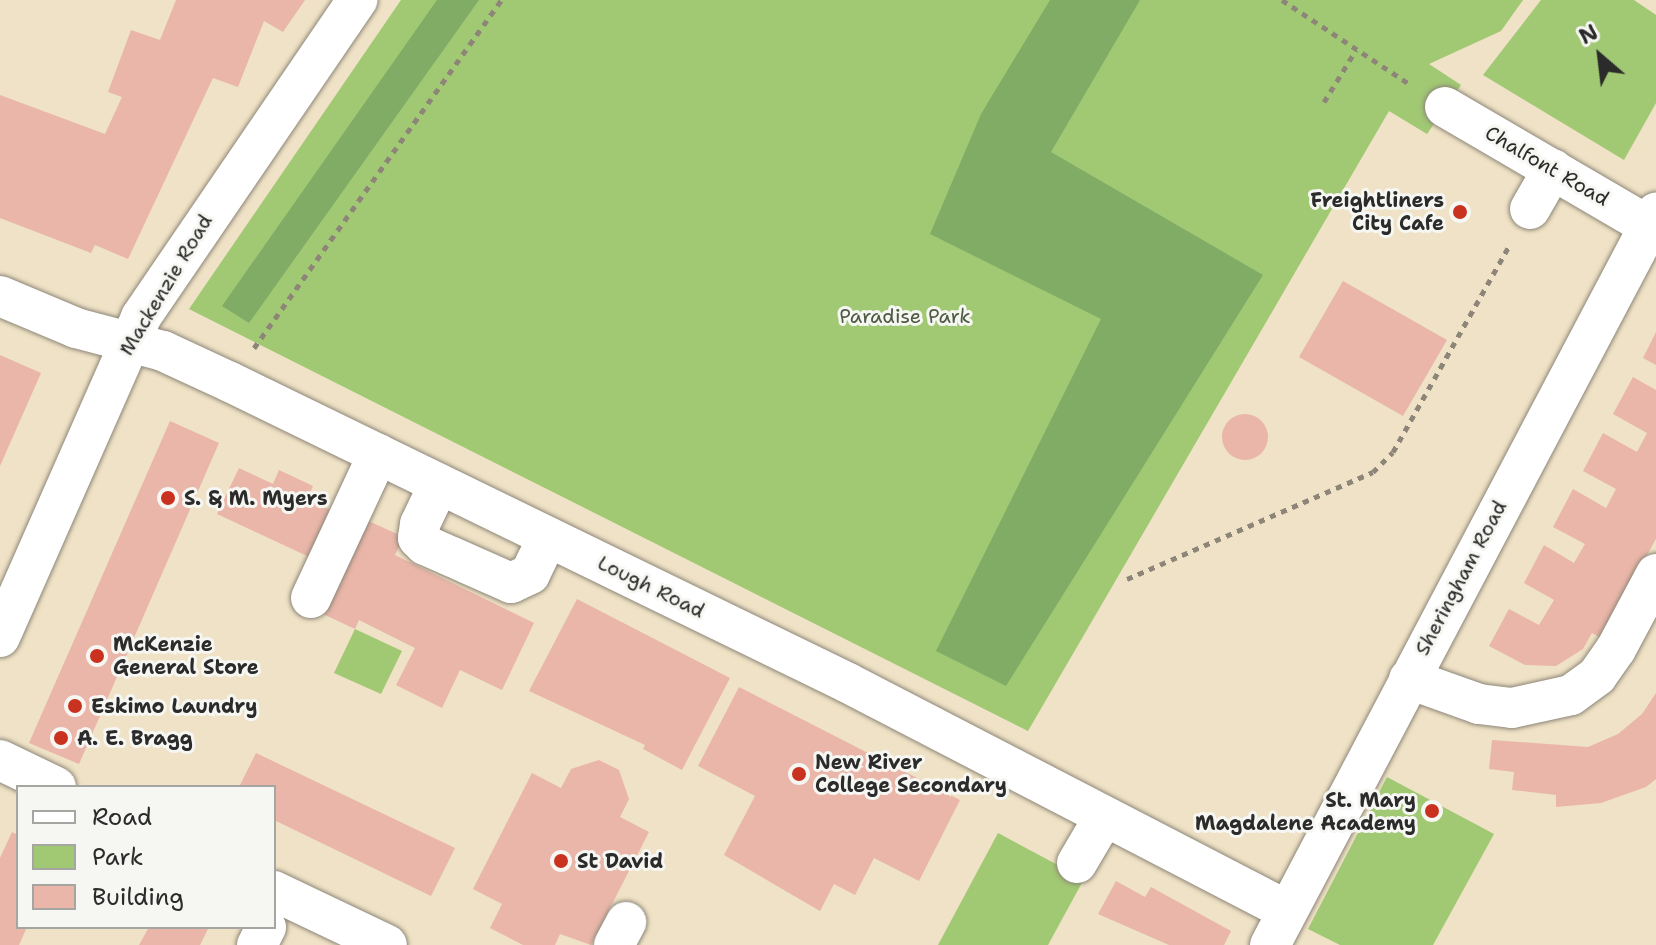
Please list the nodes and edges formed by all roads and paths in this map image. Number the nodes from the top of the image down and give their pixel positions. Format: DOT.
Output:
graph roads {
  1 [pos="357,0"];
  2 [pos="501,0"];
  3 [pos="1282,0"];
  4 [pos="1356,50"];
  5 [pos="1324,102"];
  6 [pos="1445,107"];
  7 [pos="1553,169"];
  8 [pos="1530,209"];
  9 [pos="1652,219"];
  10 [pos="0,296"];
  11 [pos="128,343"];
  12 [pos="230,382"];
  13 [pos="378,454"];
  14 [pos="439,484"];
  15 [pos="548,537"];
  16 [pos="1656,574"];
  17 [pos="1127,579"];
  18 [pos="311,598"];
  19 [pos="0,637"];
  20 [pos="1409,679"];
  21 [pos="0,760"];
  22 [pos="52,785"];
  23 [pos="1104,817"];
  24 [pos="1077,863"];
  25 [pos="276,907"];
  26 [pos="1275,936"];
  27 [pos="387,945"];
  1 -- 11 [label="street, Mackenzie Road"];
  2 -- 12 [label="path"];
  3 -- 4 [label="path"];
  4 -- 5 [label="path"];
  4 -- 6 [label="path"];
  6 -- 7 [label="street, Chalfont Road"];
  7 -- 8 [label="street"];
  7 -- 9 [label="street, Chalfont Road"];
  8 -- 17 [label="path"];
  9 -- 20 [label="street, Sheringham Road"];
  10 -- 11 [label="street, Lough Road"];
  11 -- 12 [label="street, Lough Road"];
  11 -- 19 [label="street, Mackenzie Road"];
  12 -- 13 [label="street, Lough Road"];
  13 -- 14 [label="street, Lough Road"];
  13 -- 18 [label="street"];
  14 -- 15 [label="street, Lough Road"];
  14 -- 15 [label="street"];
  15 -- 23 [label="street, Lough Road"];
  16 -- 20 [label="street"];
  20 -- 26 [label="street, Sheringham Road"];
  21 -- 22 [label="street"];
  23 -- 24 [label="street"];
  23 -- 26 [label="street, Lough Road"];
  25 -- 27 [label="street"];
}
